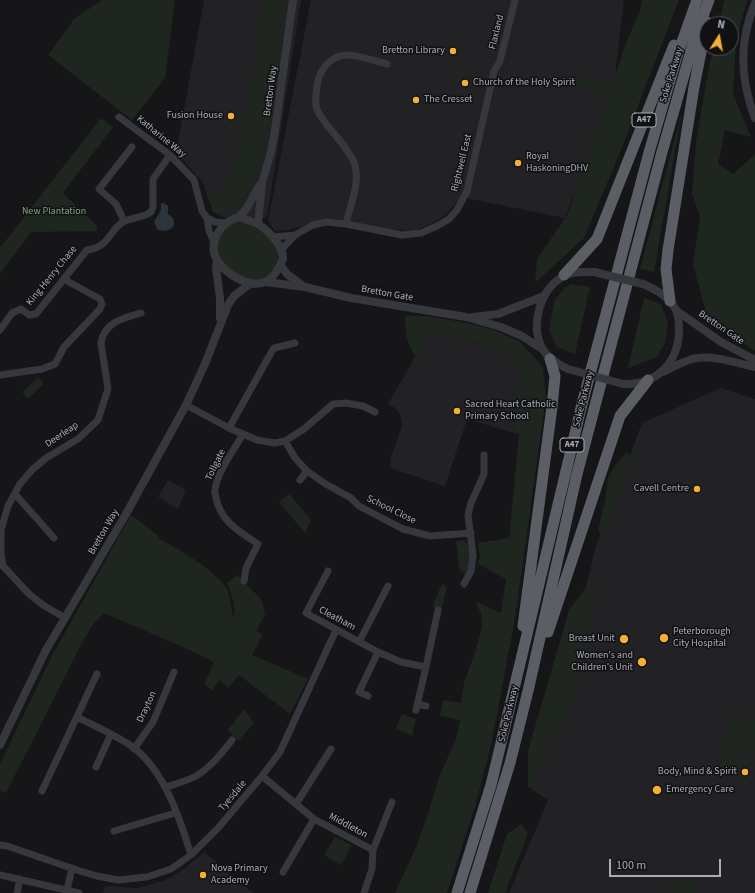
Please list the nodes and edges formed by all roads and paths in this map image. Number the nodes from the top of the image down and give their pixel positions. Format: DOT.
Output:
graph roads {
  1 [pos="294,0"];
  2 [pos="515,0"];
  3 [pos="689,0"];
  4 [pos="697,0"];
  5 [pos="709,0"];
  6 [pos="712,0"];
  7 [pos="755,3"];
  8 [pos="387,64"];
  9 [pos="496,68"];
  10 [pos="119,117"];
  11 [pos="755,118"];
  12 [pos="132,147"];
  13 [pos="170,155"];
  14 [pos="262,183"];
  15 [pos="239,217"];
  16 [pos="206,218"];
  17 [pos="124,221"];
  18 [pos="225,223"];
  19 [pos="258,224"];
  20 [pos="346,224"];
  21 [pos="294,235"];
  22 [pos="273,237"];
  23 [pos="215,244"];
  24 [pos="281,250"];
  25 [pos="217,260"];
  26 [pos="280,265"];
  27 [pos="564,275"];
  28 [pos="64,278"];
  29 [pos="266,282"];
  30 [pos="251,283"];
  31 [pos="305,287"];
  32 [pos="544,296"];
  33 [pos="670,301"];
  34 [pos="677,311"];
  35 [pos="141,313"];
  36 [pos="466,317"];
  37 [pos="220,325"];
  38 [pos="0,330"];
  39 [pos="271,340"];
  40 [pos="295,343"];
  41 [pos="274,348"];
  42 [pos="542,349"];
  43 [pos="550,359"];
  44 [pos="755,360"];
  45 [pos="755,367"];
  46 [pos="661,373"];
  47 [pos="0,375"];
  48 [pos="648,380"];
  49 [pos="186,405"];
  50 [pos="375,412"];
  51 [pos="229,428"];
  52 [pos="243,434"];
  53 [pos="285,441"];
  54 [pos="484,455"];
  55 [pos="307,471"];
  56 [pos="300,480"];
  57 [pos="15,494"];
  58 [pos="471,533"];
  59 [pos="54,538"];
  60 [pos="1,567"];
  61 [pos="328,571"];
  62 [pos="244,581"];
  63 [pos="464,584"];
  64 [pos="388,586"];
  65 [pos="438,610"];
  66 [pos="65,618"];
  67 [pos="336,630"];
  68 [pos="359,642"];
  69 [pos="378,652"];
  70 [pos="426,667"];
  71 [pos="174,672"];
  72 [pos="97,674"];
  73 [pos="515,688"];
  74 [pos="528,691"];
  75 [pos="368,696"];
  76 [pos="426,706"];
  77 [pos="77,717"];
  78 [pos="111,734"];
  79 [pos="232,740"];
  80 [pos="0,745"];
  81 [pos="331,748"];
  82 [pos="134,749"];
  83 [pos="96,767"];
  84 [pos="262,776"];
  85 [pos="166,787"];
  86 [pos="42,791"];
  87 [pos="392,802"];
  88 [pos="296,804"];
  89 [pos="175,813"];
  90 [pos="314,819"];
  91 [pos="114,831"];
  92 [pos="0,839"];
  93 [pos="3,846"];
  94 [pos="373,850"];
  95 [pos="191,855"];
  96 [pos="72,868"];
  97 [pos="283,872"];
  98 [pos="0,875"];
  99 [pos="20,879"];
  100 [pos="67,890"];
  101 [pos="17,893"];
  102 [pos="79,893"];
  103 [pos="364,893"];
  104 [pos="457,893"];
  105 [pos="470,893"];
  1 -- 14 [label="street, Bretton Way"];
  2 -- 9 [label="street, Flaxland"];
  3 -- 27 [label="highway, A47"];
  4 -- 73 [label="highway, Soke Parkway / A47"];
  5 -- 74 [label="highway, Soke Parkway / A47"];
  6 -- 33 [label="highway"];
  7 -- 11 [label="street"];
  8 -- 20 [label="street"];
  9 -- 20 [label="street, Rightwell East"];
  10 -- 13 [label="street, Katharine Way"];
  12 -- 17 [label="street"];
  13 -- 16 [label="street, Katharine Way"];
  13 -- 17 [label="street"];
  14 -- 15 [label="street, Bretton Way"];
  14 -- 19 [label="street, Bretton Way"];
  15 -- 18 [label="street"];
  15 -- 19 [label="street"];
  16 -- 18 [label="street"];
  16 -- 23 [label="street, Katharine Way"];
  17 -- 28 [label="street, King Henry Chase"];
  18 -- 23 [label="street"];
  19 -- 22 [label="street"];
  20 -- 21 [label="street, Rightwell East"];
  21 -- 22 [label="street, Rightwell East"];
  21 -- 24 [label="street, Rightwell East"];
  22 -- 24 [label="street"];
  23 -- 25 [label="street"];
  24 -- 26 [label="street"];
  25 -- 30 [label="street"];
  25 -- 37 [label="street, Bretton Way"];
  26 -- 29 [label="street"];
  26 -- 31 [label="street, Bretton Gate"];
  27 -- 32 [label="street"];
  27 -- 33 [label="street, bridge"];
  28 -- 38 [label="street, King Henry Chase"];
  28 -- 47 [label="street"];
  29 -- 30 [label="street"];
  29 -- 31 [label="street, Bretton Gate"];
  30 -- 37 [label="street, Bretton Way"];
  31 -- 36 [label="street, Bretton Gate"];
  32 -- 36 [label="street, Bretton Gate"];
  32 -- 42 [label="street"];
  33 -- 34 [label="street"];
  34 -- 44 [label="street, Bretton Gate"];
  34 -- 46 [label="street"];
  35 -- 57 [label="street, Deerleap"];
  36 -- 42 [label="street, Bretton Gate"];
  37 -- 49 [label="street, Bretton Way"];
  39 -- 41 [label="street"];
  40 -- 41 [label="street"];
  41 -- 51 [label="street"];
  42 -- 43 [label="street"];
  43 -- 48 [label="street, bridge"];
  43 -- 73 [label="highway, A47"];
  45 -- 46 [label="street"];
  46 -- 48 [label="street"];
  48 -- 74 [label="highway, A47"];
  49 -- 51 [label="street"];
  49 -- 66 [label="street, Bretton Way"];
  50 -- 53 [label="street"];
  51 -- 52 [label="street"];
  52 -- 53 [label="street"];
  52 -- 62 [label="street, Tollgate"];
  53 -- 55 [label="street"];
  54 -- 58 [label="street"];
  55 -- 56 [label="street"];
  55 -- 58 [label="street, School Close"];
  57 -- 59 [label="street"];
  57 -- 60 [label="street, Deerleap"];
  58 -- 63 [label="street"];
  60 -- 66 [label="street, Deerleap"];
  61 -- 67 [label="street, Cleatham"];
  64 -- 68 [label="street, Cleatham"];
  65 -- 70 [label="street"];
  66 -- 80 [label="street, Bretton Way"];
  67 -- 68 [label="street, Cleatham"];
  67 -- 84 [label="street, Tyesdale"];
  68 -- 69 [label="street, Cleatham"];
  69 -- 70 [label="street, Cleatham"];
  69 -- 75 [label="street"];
  70 -- 76 [label="street"];
  71 -- 82 [label="street, Drayton"];
  72 -- 77 [label="street"];
  73 -- 104 [label="highway, Soke Parkway / A47"];
  74 -- 105 [label="highway, Soke Parkway / A47"];
  77 -- 78 [label="street"];
  77 -- 86 [label="street"];
  78 -- 82 [label="street"];
  78 -- 83 [label="street"];
  79 -- 85 [label="street"];
  81 -- 88 [label="street"];
  82 -- 85 [label="street"];
  84 -- 88 [label="street, Middleton"];
  84 -- 95 [label="street, Tyesdale"];
  85 -- 89 [label="street"];
  87 -- 94 [label="street, Middleton"];
  88 -- 90 [label="street, Middleton"];
  89 -- 91 [label="street"];
  89 -- 95 [label="street"];
  90 -- 94 [label="street, Middleton"];
  90 -- 97 [label="street, Middleton"];
  92 -- 93 [label="street, Tyesdale"];
  93 -- 96 [label="street, Tyesdale"];
  94 -- 103 [label="street, Middleton"];
  95 -- 96 [label="street, Tyesdale"];
  96 -- 100 [label="street"];
  98 -- 99 [label="street"];
  99 -- 100 [label="street"];
  99 -- 101 [label="street"];
  100 -- 102 [label="street"];
}
